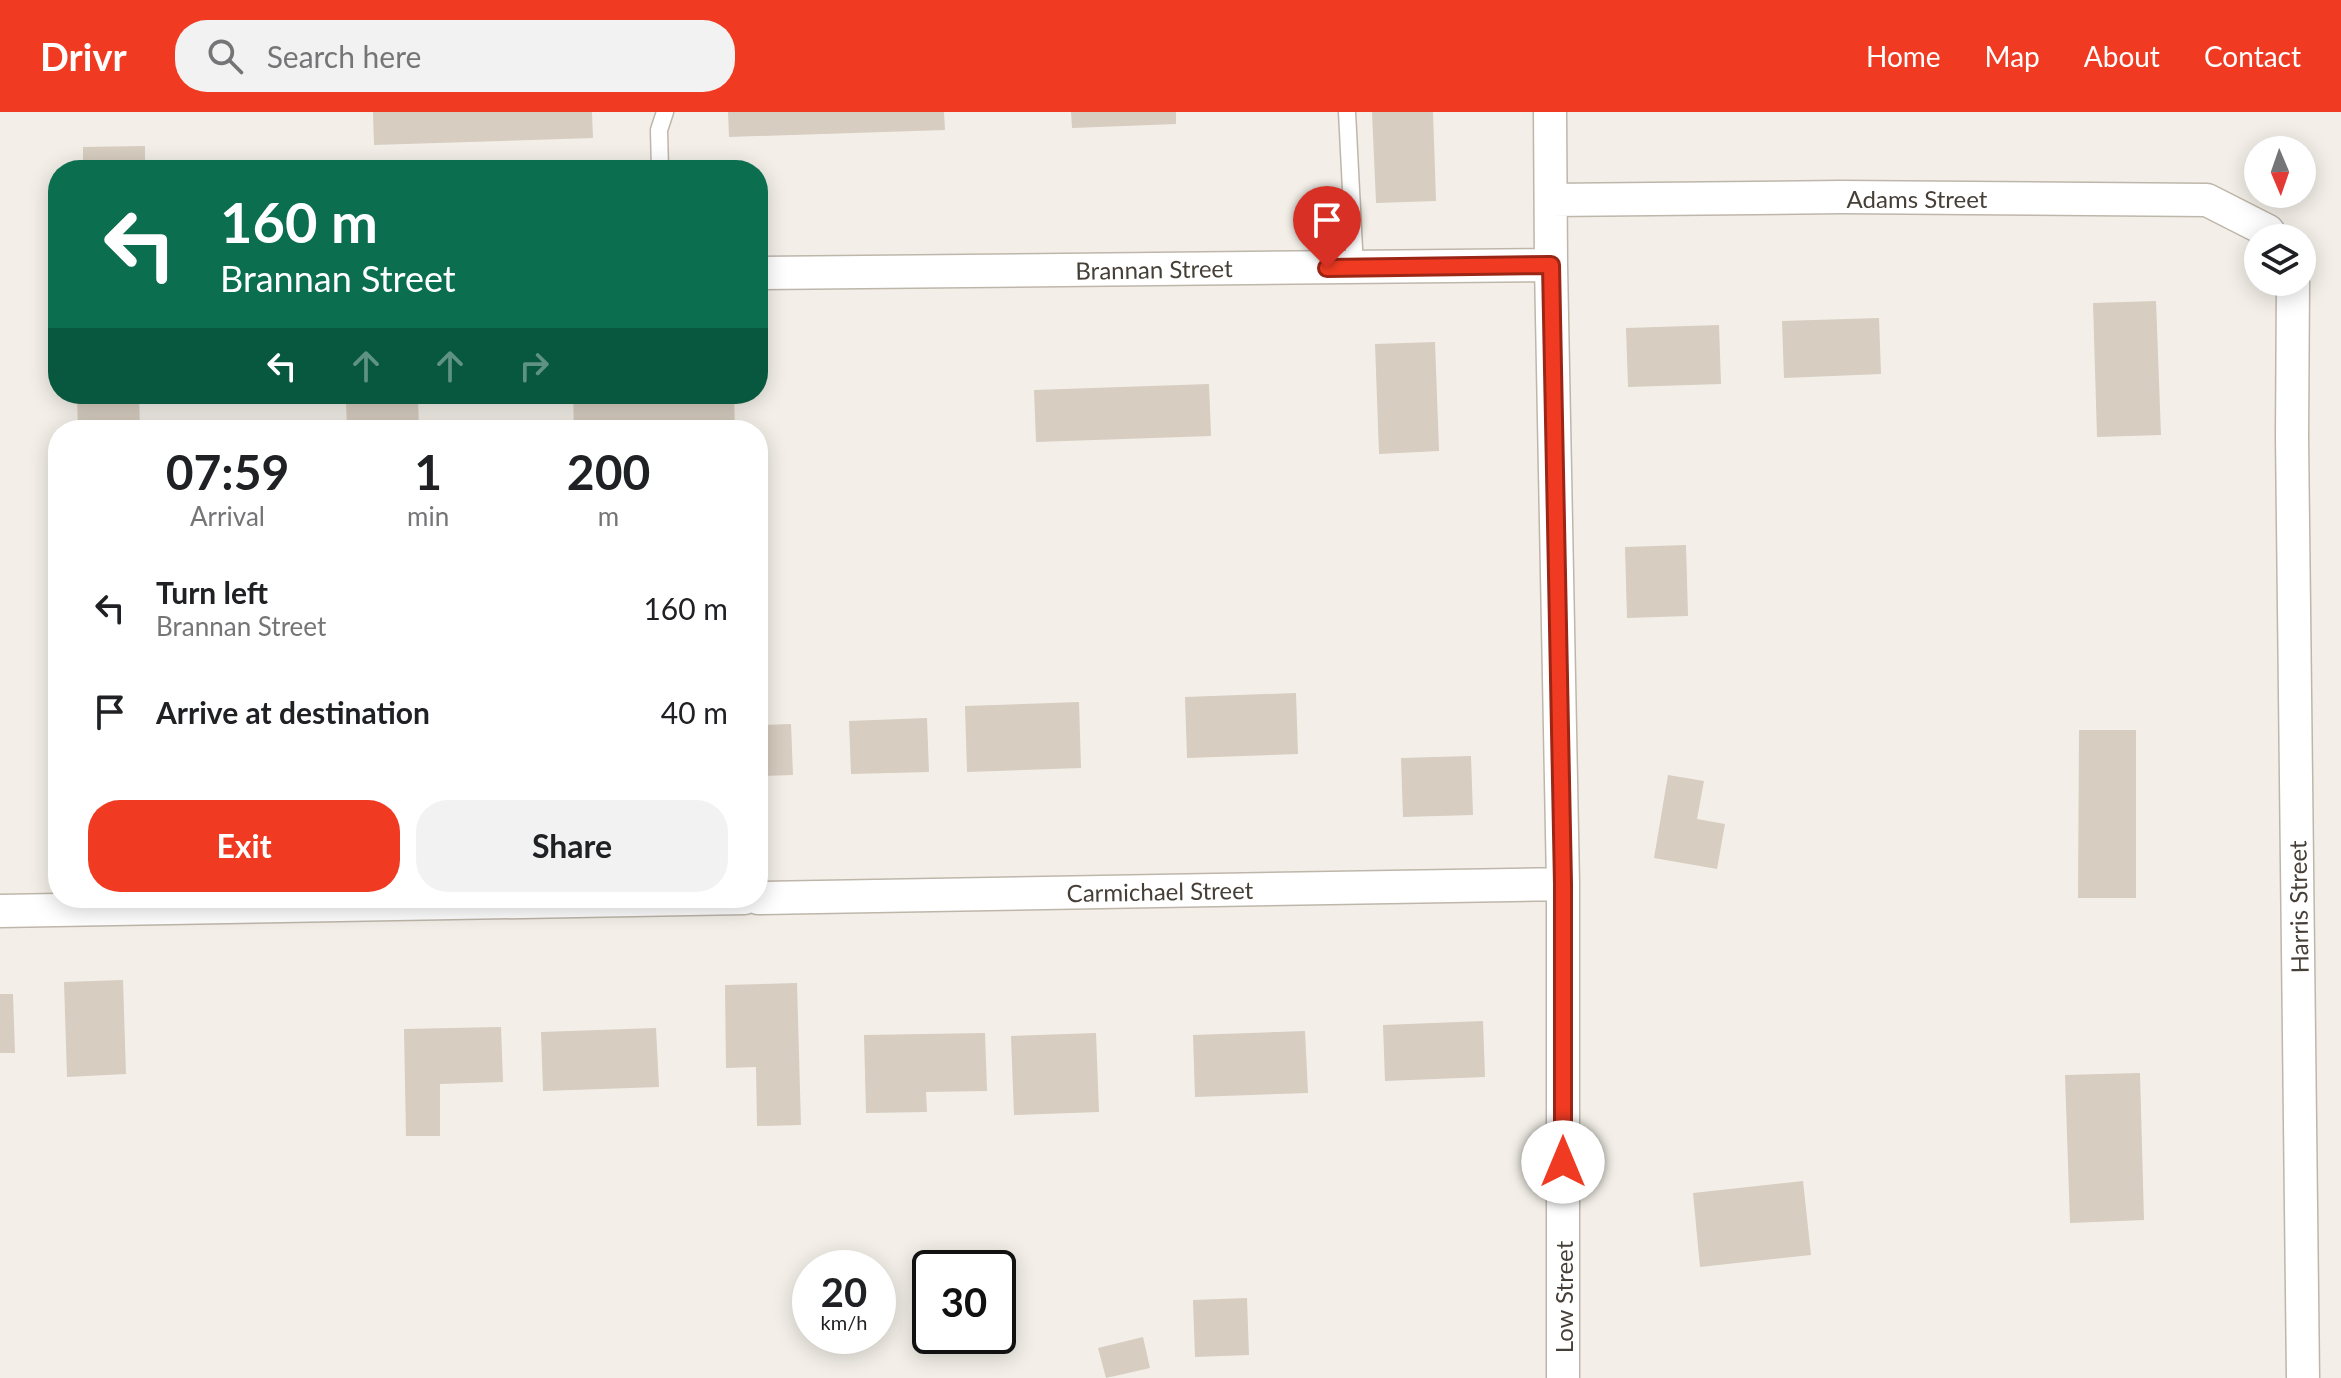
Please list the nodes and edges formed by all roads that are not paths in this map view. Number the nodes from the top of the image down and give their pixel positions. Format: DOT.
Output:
graph roads {
  1 [pos="665,112"];
  2 [pos="1347,112"];
  3 [pos="1550,112"];
  4 [pos="660,160"];
  5 [pos="1551,200"];
  6 [pos="2254,224"];
  7 [pos="1551,265"];
  8 [pos="1355,268"];
  9 [pos="768,273"];
  10 [pos="2293,296"];
  11 [pos="1563,884"];
  12 [pos="768,898"];
  13 [pos="172,908"];
  14 [pos="0,911"];
  15 [pos="1563,1378"];
  16 [pos="2303,1378"];
  1 -- 4 [label="lane"];
  2 -- 8 [label="lane"];
  3 -- 5 [label="street, Low Street"];
  5 -- 6 [label="street, Adams Street"];
  5 -- 7 [label="street, Low Street"];
  7 -- 8 [label="street, Brannan Street"];
  7 -- 11 [label="street, Low Street"];
  8 -- 9 [label="street, Brannan Street"];
  10 -- 16 [label="street, Harris Street"];
  11 -- 12 [label="street, Carmichael Street"];
  11 -- 15 [label="street, Low Street"];
  13 -- 14 [label="street"];
}
